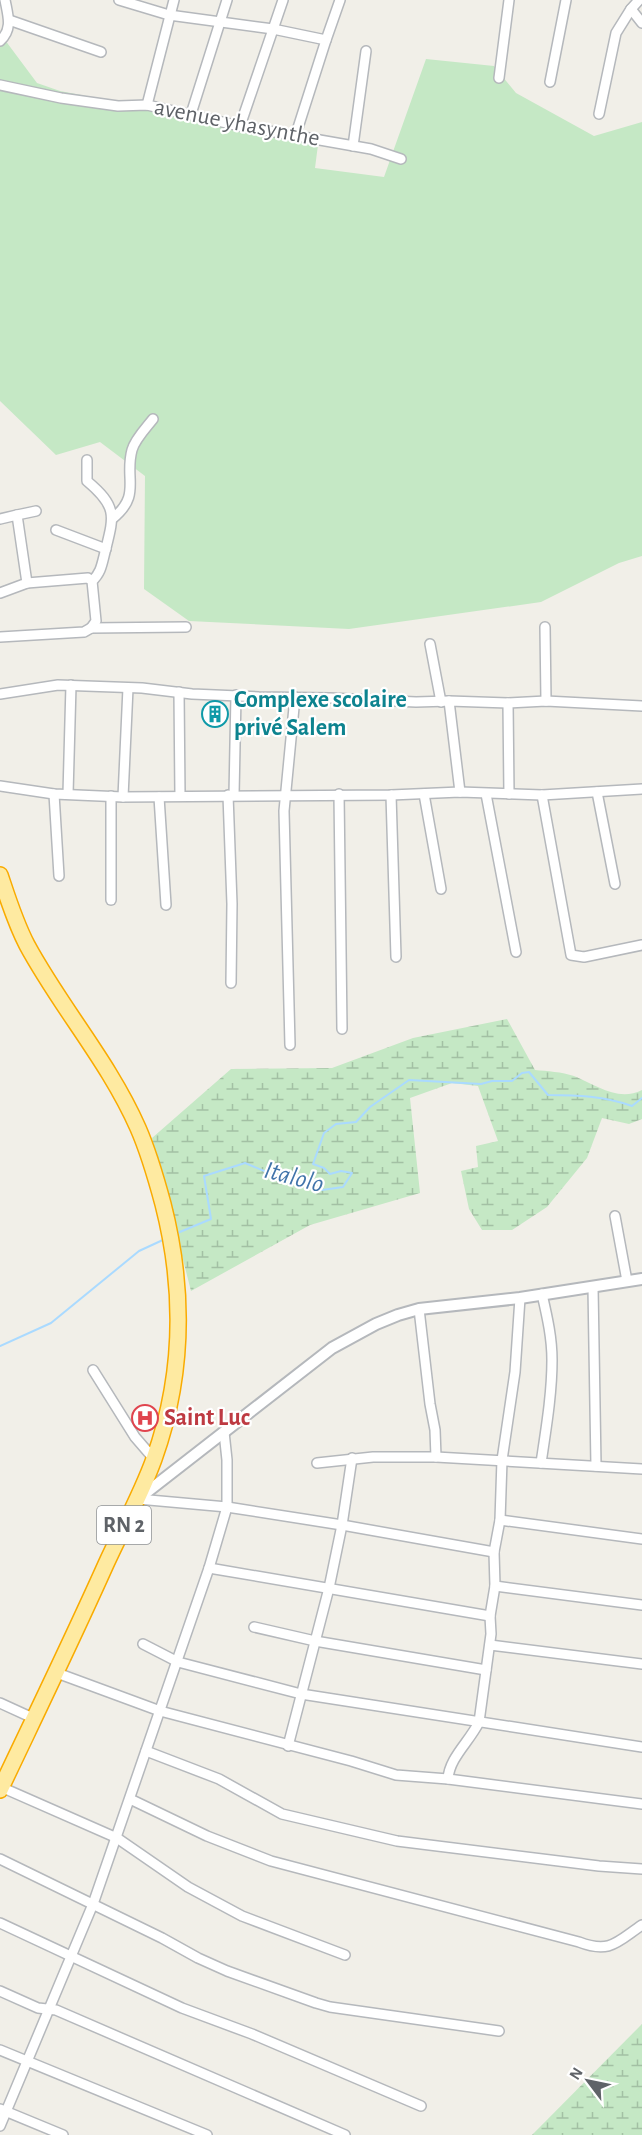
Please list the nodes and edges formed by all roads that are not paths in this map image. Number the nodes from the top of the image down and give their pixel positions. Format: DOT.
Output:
graph roads {
  1 [pos="5,0"];
  2 [pos="119,0"];
  3 [pos="174,0"];
  4 [pos="227,0"];
  5 [pos="283,0"];
  6 [pos="340,0"];
  7 [pos="509,0"];
  8 [pos="566,0"];
  9 [pos="636,3"];
  10 [pos="169,15"];
  11 [pos="9,20"];
  12 [pos="220,21"];
  13 [pos="642,23"];
  14 [pos="273,28"];
  15 [pos="326,40"];
  16 [pos="0,41"];
  17 [pos="366,51"];
  18 [pos="101,52"];
  19 [pos="499,78"];
  20 [pos="550,82"];
  21 [pos="0,85"];
  22 [pos="147,105"];
  23 [pos="192,114"];
  24 [pos="599,114"];
  25 [pos="240,126"];
  26 [pos="295,137"];
  27 [pos="353,146"];
  28 [pos="401,159"];
  29 [pos="153,419"];
  30 [pos="87,460"];
  31 [pos="36,511"];
  32 [pos="17,515"];
  33 [pos="0,519"];
  34 [pos="112,519"];
  35 [pos="56,530"];
  36 [pos="106,549"];
  37 [pos="92,581"];
  38 [pos="27,583"];
  39 [pos="0,593"];
  40 [pos="186,627"];
  41 [pos="545,627"];
  42 [pos="91,628"];
  43 [pos="0,637"];
  44 [pos="430,644"];
  45 [pos="71,685"];
  46 [pos="128,688"];
  47 [pos="179,692"];
  48 [pos="0,694"];
  49 [pos="236,695"];
  50 [pos="295,697"];
  51 [pos="445,701"];
  52 [pos="546,701"];
  53 [pos="508,704"];
  54 [pos="642,706"];
  55 [pos="0,786"];
  56 [pos="642,789"];
  57 [pos="460,792"];
  58 [pos="597,792"];
  59 [pos="54,794"];
  60 [pos="68,794"];
  61 [pos="339,794"];
  62 [pos="424,794"];
  63 [pos="486,794"];
  64 [pos="508,794"];
  65 [pos="231,795"];
  66 [pos="284,795"];
  67 [pos="391,795"];
  68 [pos="542,795"];
  69 [pos="111,796"];
  70 [pos="180,796"];
  71 [pos="123,797"];
  72 [pos="159,797"];
  73 [pos="0,875"];
  74 [pos="59,876"];
  75 [pos="615,884"];
  76 [pos="441,889"];
  77 [pos="111,900"];
  78 [pos="166,905"];
  79 [pos="642,945"];
  80 [pos="516,952"];
  81 [pos="396,957"];
  82 [pos="231,983"];
  83 [pos="342,1029"];
  84 [pos="290,1045"];
  85 [pos="615,1216"];
  86 [pos="642,1279"];
  87 [pos="627,1281"];
  88 [pos="593,1287"];
  89 [pos="542,1294"];
  90 [pos="520,1298"];
  91 [pos="419,1309"];
  92 [pos="93,1370"];
  93 [pos="224,1432"];
  94 [pos="436,1457"];
  95 [pos="352,1458"];
  96 [pos="154,1459"];
  97 [pos="502,1461"];
  98 [pos="317,1463"];
  99 [pos="541,1463"];
  100 [pos="596,1466"];
  101 [pos="642,1469"];
  102 [pos="138,1499"];
  103 [pos="226,1508"];
  104 [pos="500,1520"];
  105 [pos="342,1525"];
  106 [pos="642,1539"];
  107 [pos="494,1552"];
  108 [pos="209,1568"];
  109 [pos="495,1587"];
  110 [pos="329,1588"];
  111 [pos="642,1605"];
  112 [pos="490,1616"];
  113 [pos="254,1627"];
  114 [pos="315,1641"];
  115 [pos="143,1644"];
  116 [pos="490,1645"];
  117 [pos="178,1662"];
  118 [pos="642,1664"];
  119 [pos="486,1670"];
  120 [pos="57,1673"];
  121 [pos="301,1694"];
  122 [pos="0,1702"];
  123 [pos="160,1711"];
  124 [pos="35,1719"];
  125 [pos="479,1722"];
  126 [pos="288,1746"];
  127 [pos="642,1747"];
  128 [pos="146,1751"];
  129 [pos="448,1779"];
  130 [pos="1,1788"];
  131 [pos="130,1799"];
  132 [pos="642,1804"];
  133 [pos="117,1838"];
  134 [pos="0,1859"];
  135 [pos="642,1869"];
  136 [pos="93,1904"];
  137 [pos="0,1923"];
  138 [pos="642,1925"];
  139 [pos="345,1955"];
  140 [pos="72,1957"];
  141 [pos="0,1991"];
  142 [pos="48,2008"];
  143 [pos="499,2031"];
  144 [pos="0,2050"];
  145 [pos="26,2061"];
  146 [pos="422,2106"];
  147 [pos="3,2110"];
  148 [pos="0,2126"];
  149 [pos="63,2135"];
  150 [pos="207,2135"];
  151 [pos="345,2135"];
  1 -- 11 [label="street"];
  2 -- 10 [label="street"];
  3 -- 10 [label="street"];
  4 -- 12 [label="street"];
  5 -- 14 [label="street"];
  6 -- 15 [label="street"];
  7 -- 19 [label="street"];
  8 -- 20 [label="street"];
  9 -- 13 [label="street"];
  9 -- 24 [label="street"];
  10 -- 12 [label="street"];
  10 -- 22 [label="street"];
  11 -- 16 [label="street"];
  11 -- 18 [label="street"];
  12 -- 14 [label="street"];
  12 -- 23 [label="street"];
  14 -- 15 [label="street"];
  14 -- 25 [label="street"];
  15 -- 26 [label="street"];
  17 -- 27 [label="street"];
  21 -- 22 [label="street, avenue yhasynthe"];
  22 -- 23 [label="street, avenue yhasynthe"];
  23 -- 25 [label="street, avenue yhasynthe"];
  25 -- 26 [label="street, avenue yhasynthe"];
  26 -- 27 [label="street, avenue yhasynthe"];
  27 -- 28 [label="street, avenue yhasynthe"];
  29 -- 34 [label="street"];
  30 -- 34 [label="street"];
  31 -- 32 [label="street"];
  32 -- 33 [label="street"];
  32 -- 38 [label="street"];
  34 -- 36 [label="street"];
  35 -- 36 [label="street"];
  36 -- 37 [label="street"];
  37 -- 38 [label="street"];
  37 -- 42 [label="street"];
  38 -- 39 [label="street"];
  40 -- 42 [label="street"];
  41 -- 52 [label="street"];
  42 -- 43 [label="street"];
  44 -- 51 [label="street"];
  45 -- 46 [label="street"];
  45 -- 48 [label="street"];
  45 -- 60 [label="street"];
  46 -- 47 [label="street"];
  46 -- 71 [label="street"];
  47 -- 49 [label="street"];
  47 -- 70 [label="street"];
  49 -- 50 [label="street"];
  49 -- 65 [label="street"];
  50 -- 51 [label="street"];
  50 -- 66 [label="street"];
  51 -- 53 [label="street"];
  51 -- 57 [label="street"];
  52 -- 53 [label="street"];
  52 -- 54 [label="street"];
  53 -- 64 [label="street"];
  55 -- 59 [label="street"];
  56 -- 58 [label="street"];
  57 -- 62 [label="street"];
  57 -- 63 [label="street"];
  58 -- 68 [label="street"];
  58 -- 75 [label="street"];
  59 -- 60 [label="street"];
  59 -- 74 [label="street"];
  60 -- 69 [label="street"];
  61 -- 66 [label="street"];
  61 -- 67 [label="street"];
  61 -- 83 [label="street"];
  62 -- 67 [label="street"];
  62 -- 76 [label="street"];
  63 -- 64 [label="street"];
  63 -- 80 [label="street"];
  64 -- 68 [label="street"];
  65 -- 66 [label="street"];
  65 -- 70 [label="street"];
  65 -- 82 [label="street"];
  66 -- 84 [label="street"];
  67 -- 81 [label="street"];
  68 -- 79 [label="street"];
  69 -- 71 [label="street"];
  69 -- 77 [label="street"];
  70 -- 72 [label="street"];
  71 -- 72 [label="street"];
  72 -- 78 [label="street"];
  73 -- 96 [label="highway, RN 2"];
  85 -- 87 [label="street"];
  86 -- 87 [label="street"];
  87 -- 88 [label="street"];
  88 -- 89 [label="street"];
  88 -- 100 [label="street"];
  89 -- 90 [label="street"];
  89 -- 99 [label="street"];
  90 -- 91 [label="street"];
  90 -- 97 [label="street"];
  91 -- 93 [label="street"];
  91 -- 94 [label="street"];
  92 -- 96 [label="street"];
  93 -- 102 [label="street"];
  93 -- 103 [label="street"];
  94 -- 95 [label="street"];
  94 -- 97 [label="street"];
  95 -- 98 [label="street"];
  95 -- 105 [label="street"];
  96 -- 102 [label="highway, RN 2"];
  97 -- 99 [label="street"];
  97 -- 104 [label="street"];
  99 -- 100 [label="street"];
  100 -- 101 [label="street"];
  102 -- 103 [label="street"];
  102 -- 120 [label="highway, RN 2"];
  103 -- 105 [label="street"];
  103 -- 108 [label="street"];
  104 -- 106 [label="street"];
  104 -- 107 [label="street"];
  105 -- 107 [label="street"];
  105 -- 110 [label="street"];
  107 -- 109 [label="street"];
  108 -- 110 [label="street"];
  108 -- 117 [label="street"];
  109 -- 111 [label="street"];
  109 -- 112 [label="street"];
  110 -- 112 [label="street"];
  110 -- 114 [label="street"];
  112 -- 116 [label="street"];
  113 -- 114 [label="street"];
  114 -- 119 [label="street"];
  114 -- 121 [label="street"];
  115 -- 117 [label="street"];
  116 -- 118 [label="street"];
  116 -- 119 [label="street"];
  117 -- 121 [label="street"];
  117 -- 123 [label="street"];
  119 -- 125 [label="street"];
  120 -- 123 [label="street"];
  120 -- 124 [label="highway, RN 2"];
  121 -- 125 [label="street"];
  121 -- 126 [label="street"];
  122 -- 124 [label="street"];
  123 -- 126 [label="street"];
  123 -- 128 [label="street"];
  124 -- 130 [label="highway, RN 2"];
  125 -- 127 [label="street"];
  125 -- 129 [label="street"];
  126 -- 129 [label="street"];
  128 -- 131 [label="street"];
  128 -- 135 [label="street"];
  129 -- 132 [label="street"];
  130 -- 133 [label="street"];
  131 -- 133 [label="street"];
  131 -- 138 [label="street"];
  133 -- 136 [label="street"];
  133 -- 139 [label="street"];
  134 -- 136 [label="street"];
  136 -- 140 [label="street"];
  136 -- 143 [label="street"];
  137 -- 140 [label="street"];
  140 -- 142 [label="street"];
  140 -- 146 [label="street"];
  141 -- 142 [label="street"];
  142 -- 145 [label="street"];
  142 -- 151 [label="street"];
  144 -- 145 [label="street"];
  145 -- 147 [label="street"];
  145 -- 150 [label="street"];
  147 -- 148 [label="street"];
  147 -- 149 [label="street"];
}
